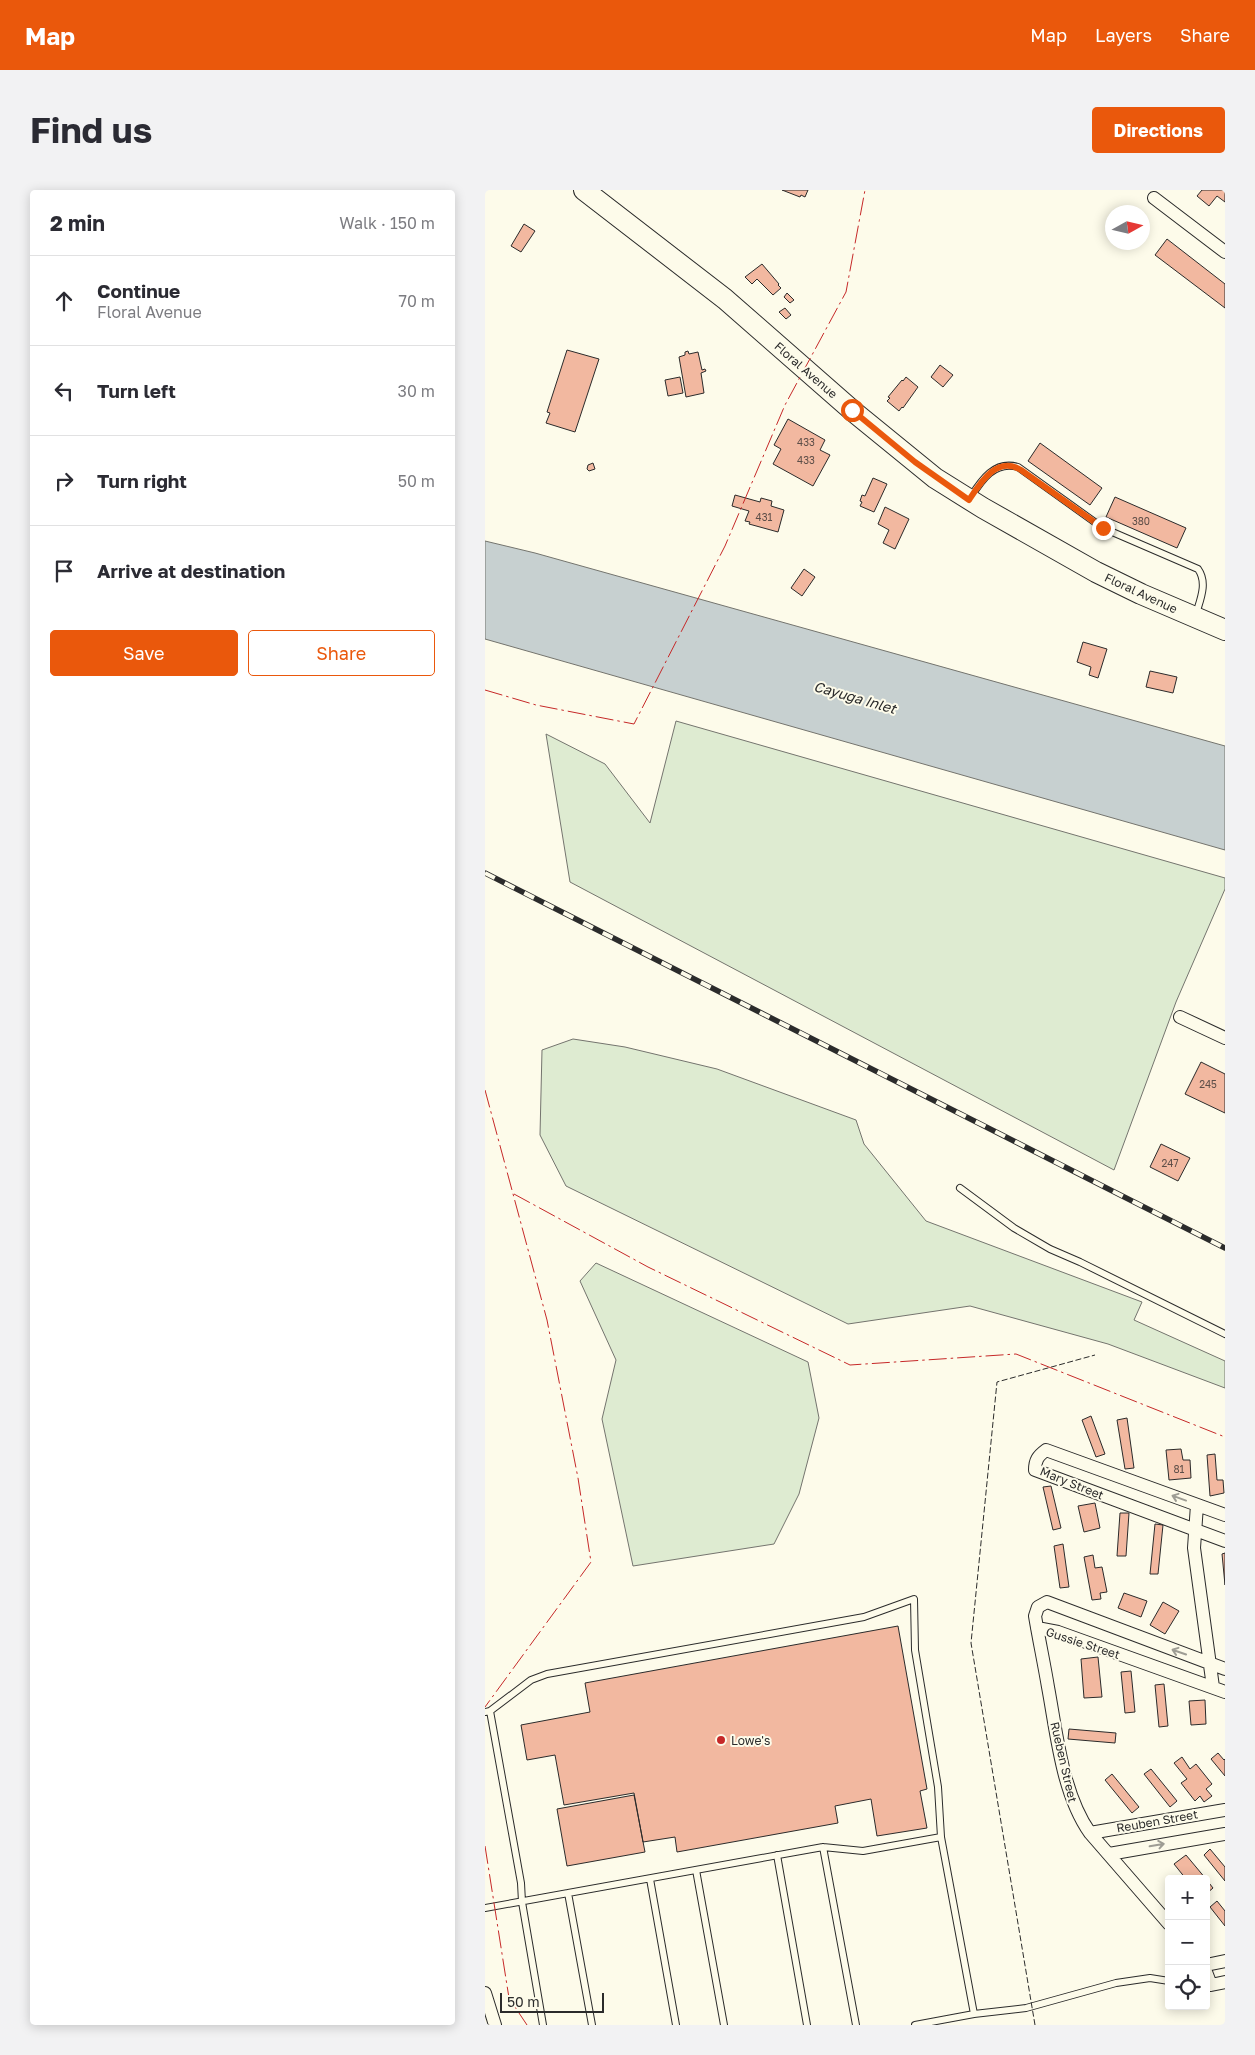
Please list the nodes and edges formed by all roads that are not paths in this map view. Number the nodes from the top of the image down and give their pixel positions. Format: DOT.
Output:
graph roads {
  1 [pos="584,190"];
  2 [pos="1154,198"];
  3 [pos="1225,252"];
  4 [pos="969,500"];
  5 [pos="1195,618"];
  6 [pos="1225,630"];
  7 [pos="1180,1017"];
  8 [pos="1225,1038"];
  9 [pos="960,1188"];
  10 [pos="1225,1334"];
  11 [pos="1197,1505"];
  12 [pos="1225,1515"];
  13 [pos="1196,1531"];
  14 [pos="1225,1541"];
  15 [pos="1037,1628"];
  16 [pos="1209,1662"];
  17 [pos="1225,1668"];
  18 [pos="1219,1690"];
  19 [pos="488,1711"];
  20 [pos="1225,1810"];
  21 [pos="1090,1833"];
  22 [pos="1225,1834"];
  23 [pos="941,1837"];
  24 [pos="823,1847"];
  25 [pos="1109,1854"];
  26 [pos="777,1855"];
  27 [pos="696,1870"];
  28 [pos="650,1878"];
  29 [pos="568,1894"];
  30 [pos="522,1902"];
  31 [pos="485,1908"];
  32 [pos="1166,1920"];
  33 [pos="1225,1961"];
  34 [pos="1210,1964"];
  35 [pos="1165,1980"];
  36 [pos="1210,1981"];
  37 [pos="1225,1982"];
  38 [pos="485,1993"];
  39 [pos="974,2014"];
  40 [pos="495,2025"];
  41 [pos="543,2025"];
  42 [pos="592,2025"];
  43 [pos="676,2025"];
  44 [pos="724,2025"];
  45 [pos="807,2025"];
  46 [pos="856,2025"];
  47 [pos="915,2025"];
  1 -- 4 [label="main road, Floral Avenue"];
  2 -- 3 [label="street"];
  4 -- 5 [label="main road, Floral Avenue"];
  4 -- 5 [label="lane"];
  5 -- 6 [label="main road, Floral Avenue"];
  7 -- 8 [label="street"];
  9 -- 10 [label="lane"];
  11 -- 12 [label="street, Mary Street"];
  11 -- 13 [label="street"];
  11 -- 13 [label="street, Mary Street, one-way"];
  13 -- 14 [label="street, Mary Street"];
  13 -- 16 [label="street"];
  16 -- 15 [label="street, Gussie Street, one-way"];
  15 -- 18 [label="street, Gussie Street"];
  15 -- 21 [label="street, Rueben Street"];
  16 -- 17 [label="street, Gussie Street"];
  16 -- 18 [label="street"];
  19 -- 23 [label="lane"];
  19 -- 30 [label="lane"];
  20 -- 21 [label="street, Reuben Street"];
  21 -- 25 [label="street, Rueben Street"];
  25 -- 22 [label="street, Reuben Street, one-way"];
  23 -- 24 [label="lane"];
  23 -- 39 [label="lane"];
  24 -- 26 [label="lane"];
  24 -- 46 [label="lane"];
  25 -- 32 [label="street, Rueben Street"];
  26 -- 27 [label="lane"];
  26 -- 45 [label="lane"];
  27 -- 28 [label="lane"];
  27 -- 44 [label="lane"];
  28 -- 29 [label="lane"];
  28 -- 43 [label="lane"];
  29 -- 30 [label="lane"];
  29 -- 42 [label="lane"];
  30 -- 31 [label="lane"];
  30 -- 41 [label="lane"];
  33 -- 34 [label="street"];
  35 -- 39 [label="lane"];
  36 -- 37 [label="street"];
  38 -- 40 [label="street"];
  39 -- 47 [label="lane"];
}
